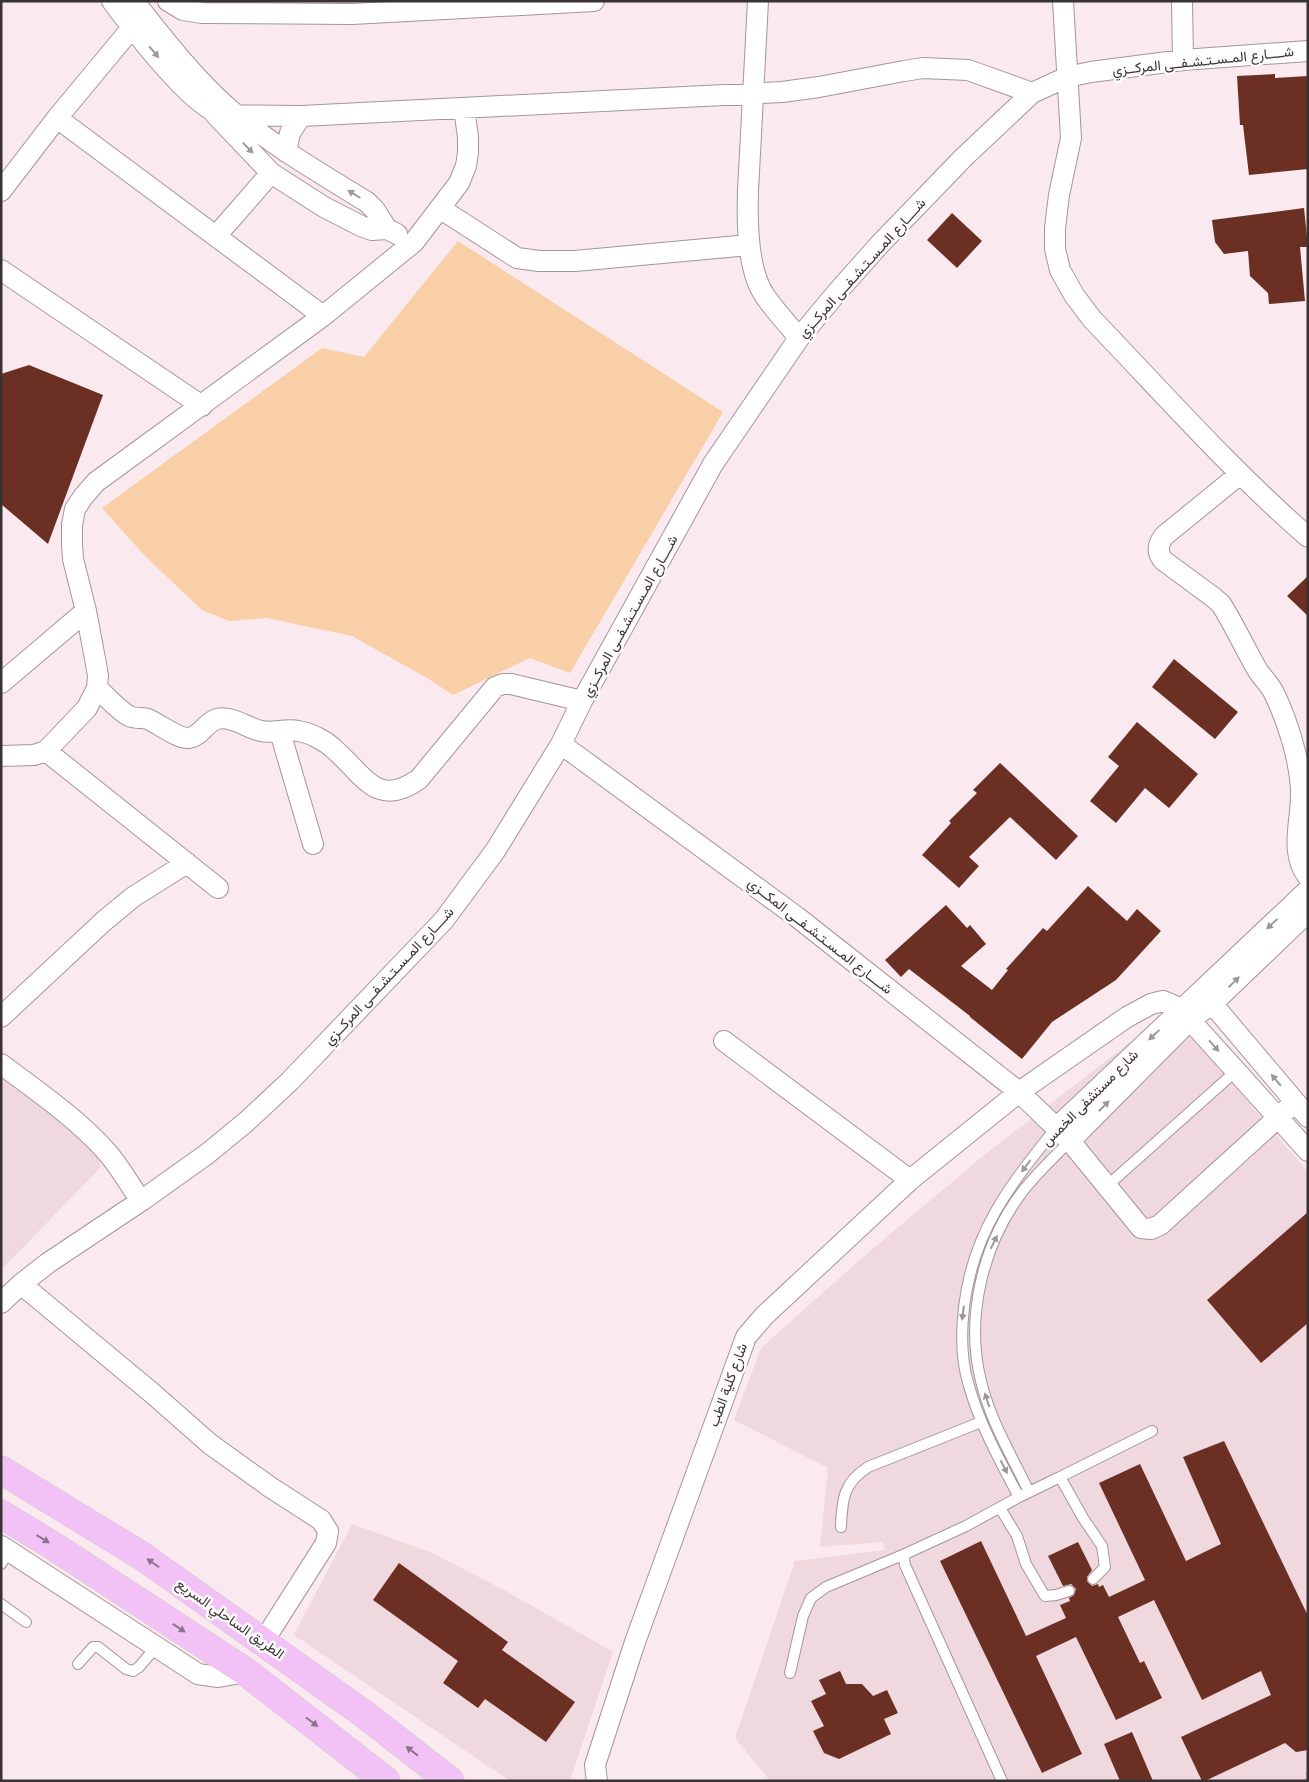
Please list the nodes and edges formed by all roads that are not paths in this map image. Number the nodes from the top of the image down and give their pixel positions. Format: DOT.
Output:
graph roads {
  1 [pos="112,1"];
  2 [pos="168,1"];
  3 [pos="594,1"];
  4 [pos="758,1"];
  5 [pos="1063,1"];
  6 [pos="1182,1"];
  7 [pos="142,11"];
  8 [pos="1308,50"];
  9 [pos="1183,60"];
  10 [pos="1067,77"];
  11 [pos="1032,93"];
  12 [pos="752,94"];
  13 [pos="464,108"];
  14 [pos="214,113"];
  15 [pos="236,115"];
  16 [pos="301,116"];
  17 [pos="57,118"];
  18 [pos="286,152"];
  19 [pos="271,173"];
  20 [pos="1,190"];
  21 [pos="441,209"];
  22 [pos="387,229"];
  23 [pos="216,236"];
  24 [pos="414,242"];
  25 [pos="749,245"];
  26 [pos="1,270"];
  27 [pos="323,316"];
  28 [pos="799,338"];
  29 [pos="202,406"];
  30 [pos="1240,474"];
  31 [pos="1308,537"];
  32 [pos="86,611"];
  33 [pos="1,684"];
  34 [pos="97,688"];
  35 [pos="582,701"];
  36 [pos="280,732"];
  37 [pos="561,744"];
  38 [pos="46,751"];
  39 [pos="1,756"];
  40 [pos="1305,787"];
  41 [pos="313,844"];
  42 [pos="187,863"];
  43 [pos="1308,877"];
  44 [pos="218,888"];
  45 [pos="1308,890"];
  46 [pos="1308,912"];
  47 [pos="1207,997"];
  48 [pos="1186,1015"];
  49 [pos="1,1017"];
  50 [pos="724,1041"];
  51 [pos="1,1064"];
  52 [pos="1236,1071"];
  53 [pos="1018,1092"];
  54 [pos="1301,1110"];
  55 [pos="1278,1118"];
  56 [pos="1063,1134"];
  57 [pos="1308,1151"];
  58 [pos="910,1180"];
  59 [pos="1107,1186"];
  60 [pos="141,1201"];
  61 [pos="21,1284"];
  62 [pos="1,1303"];
  63 [pos="981,1422"];
  64 [pos="1152,1431"];
  65 [pos="1,1470"];
  66 [pos="1060,1477"];
  67 [pos="1029,1492"];
  68 [pos="1019,1497"];
  69 [pos="1000,1508"];
  70 [pos="1,1514"];
  71 [pos="841,1527"];
  72 [pos="4,1554"];
  73 [pos="905,1554"];
  74 [pos="1093,1578"];
  75 [pos="1069,1590"];
  76 [pos="1,1604"];
  77 [pos="26,1622"];
  78 [pos="263,1642"];
  79 [pos="156,1647"];
  80 [pos="78,1664"];
  81 [pos="246,1672"];
  82 [pos="790,1673"];
  83 [pos="386,1781"];
  84 [pos="450,1781"];
  85 [pos="597,1781"];
  86 [pos="1002,1781"];
  1 -- 7 [label="street"];
  2 -- 3 [label="street"];
  4 -- 12 [label="street"];
  5 -- 10 [label="street"];
  6 -- 9 [label="street"];
  7 -- 14 [label="street, one-way"];
  7 -- 15 [label="street"];
  7 -- 17 [label="street"];
  8 -- 9 [label="street, شــــارع المـسـتـشـفــى المركــزي"];
  9 -- 10 [label="street, شــــارع المـسـتـشـفــى المركــزي"];
  10 -- 11 [label="street, شــــارع المـسـتـشـفــى المركــزي"];
  10 -- 30 [label="street"];
  11 -- 12 [label="street"];
  11 -- 28 [label="street, شــــارع المـسـتـشـفــى المركــزي"];
  12 -- 13 [label="street"];
  12 -- 25 [label="street"];
  13 -- 16 [label="street"];
  13 -- 21 [label="street"];
  14 -- 15 [label="street"];
  14 -- 19 [label="street, one-way"];
  15 -- 16 [label="street"];
  15 -- 18 [label="street"];
  16 -- 18 [label="street"];
  17 -- 20 [label="street"];
  17 -- 23 [label="street"];
  22 -- 18 [label="street, one-way"];
  19 -- 22 [label="street"];
  19 -- 23 [label="street"];
  21 -- 24 [label="street"];
  21 -- 25 [label="street"];
  22 -- 24 [label="street"];
  23 -- 27 [label="street"];
  24 -- 27 [label="street"];
  25 -- 28 [label="street"];
  26 -- 29 [label="street"];
  27 -- 29 [label="street"];
  28 -- 35 [label="street, شــــارع المـسـتـشـفــى المركــزي"];
  29 -- 32 [label="street"];
  30 -- 31 [label="street"];
  30 -- 40 [label="street"];
  32 -- 33 [label="street"];
  32 -- 34 [label="street"];
  34 -- 36 [label="street"];
  34 -- 38 [label="street"];
  35 -- 36 [label="street"];
  35 -- 37 [label="street, شــــارع المـسـتـشـفــى المركــزي"];
  36 -- 41 [label="street"];
  37 -- 53 [label="street, شــــارع المـسـتـشـفــى المكــزي"];
  37 -- 60 [label="street, شــــارع المـسـتـشـفــى المركــزي"];
  38 -- 39 [label="street"];
  38 -- 42 [label="street"];
  40 -- 43 [label="street"];
  42 -- 44 [label="street"];
  42 -- 49 [label="street"];
  45 -- 47 [label="street, شارع مستشفى الخمس, one-way"];
  47 -- 46 [label="street, شارع مستشفى الخمس, one-way"];
  47 -- 48 [label="street, شارع مستشفى الخمس"];
  54 -- 47 [label="street, one-way"];
  48 -- 52 [label="street, one-way"];
  48 -- 53 [label="street, شارع كلية الطب"];
  48 -- 56 [label="street, شارع مستشفى الخمس"];
  50 -- 58 [label="street"];
  51 -- 60 [label="street"];
  52 -- 55 [label="street"];
  52 -- 59 [label="lane"];
  53 -- 56 [label="street, شــــارع المـسـتـشـفــى المكــزي"];
  53 -- 58 [label="street, شارع كلية الطب"];
  54 -- 55 [label="street"];
  55 -- 57 [label="street"];
  55 -- 59 [label="street, شــــارع المـسـتـشـفــى المكــزي"];
  56 -- 59 [label="street, شــــارع المـسـتـشـفــى المكــزي"];
  56 -- 63 [label="lane, شارع مستشفى الخمس, one-way"];
  67 -- 56 [label="lane, شارع مستشفى الخمس, one-way"];
  58 -- 85 [label="street, شارع كلية الطب"];
  60 -- 61 [label="street, شــــارع المـسـتـشـفــى المركــزي"];
  61 -- 62 [label="street, شــــارع المـسـتـشـفــى المركــزي"];
  61 -- 78 [label="street"];
  63 -- 68 [label="lane, شارع مستشفى الخمس, one-way"];
  63 -- 71 [label="lane"];
  64 -- 66 [label="lane"];
  78 -- 65 [label="highway, الطريق الساحلي السريع, one-way"];
  66 -- 67 [label="lane"];
  66 -- 74 [label="lane"];
  67 -- 68 [label="lane"];
  68 -- 69 [label="lane"];
  69 -- 73 [label="lane"];
  69 -- 75 [label="lane"];
  70 -- 81 [label="highway, one-way"];
  72 -- 79 [label="street"];
  73 -- 82 [label="lane"];
  73 -- 86 [label="lane"];
  76 -- 77 [label="lane"];
  84 -- 78 [label="highway, الطريق الساحلي السريع, one-way"];
  79 -- 80 [label="lane"];
  79 -- 81 [label="street"];
  81 -- 83 [label="highway, one-way"];
}
